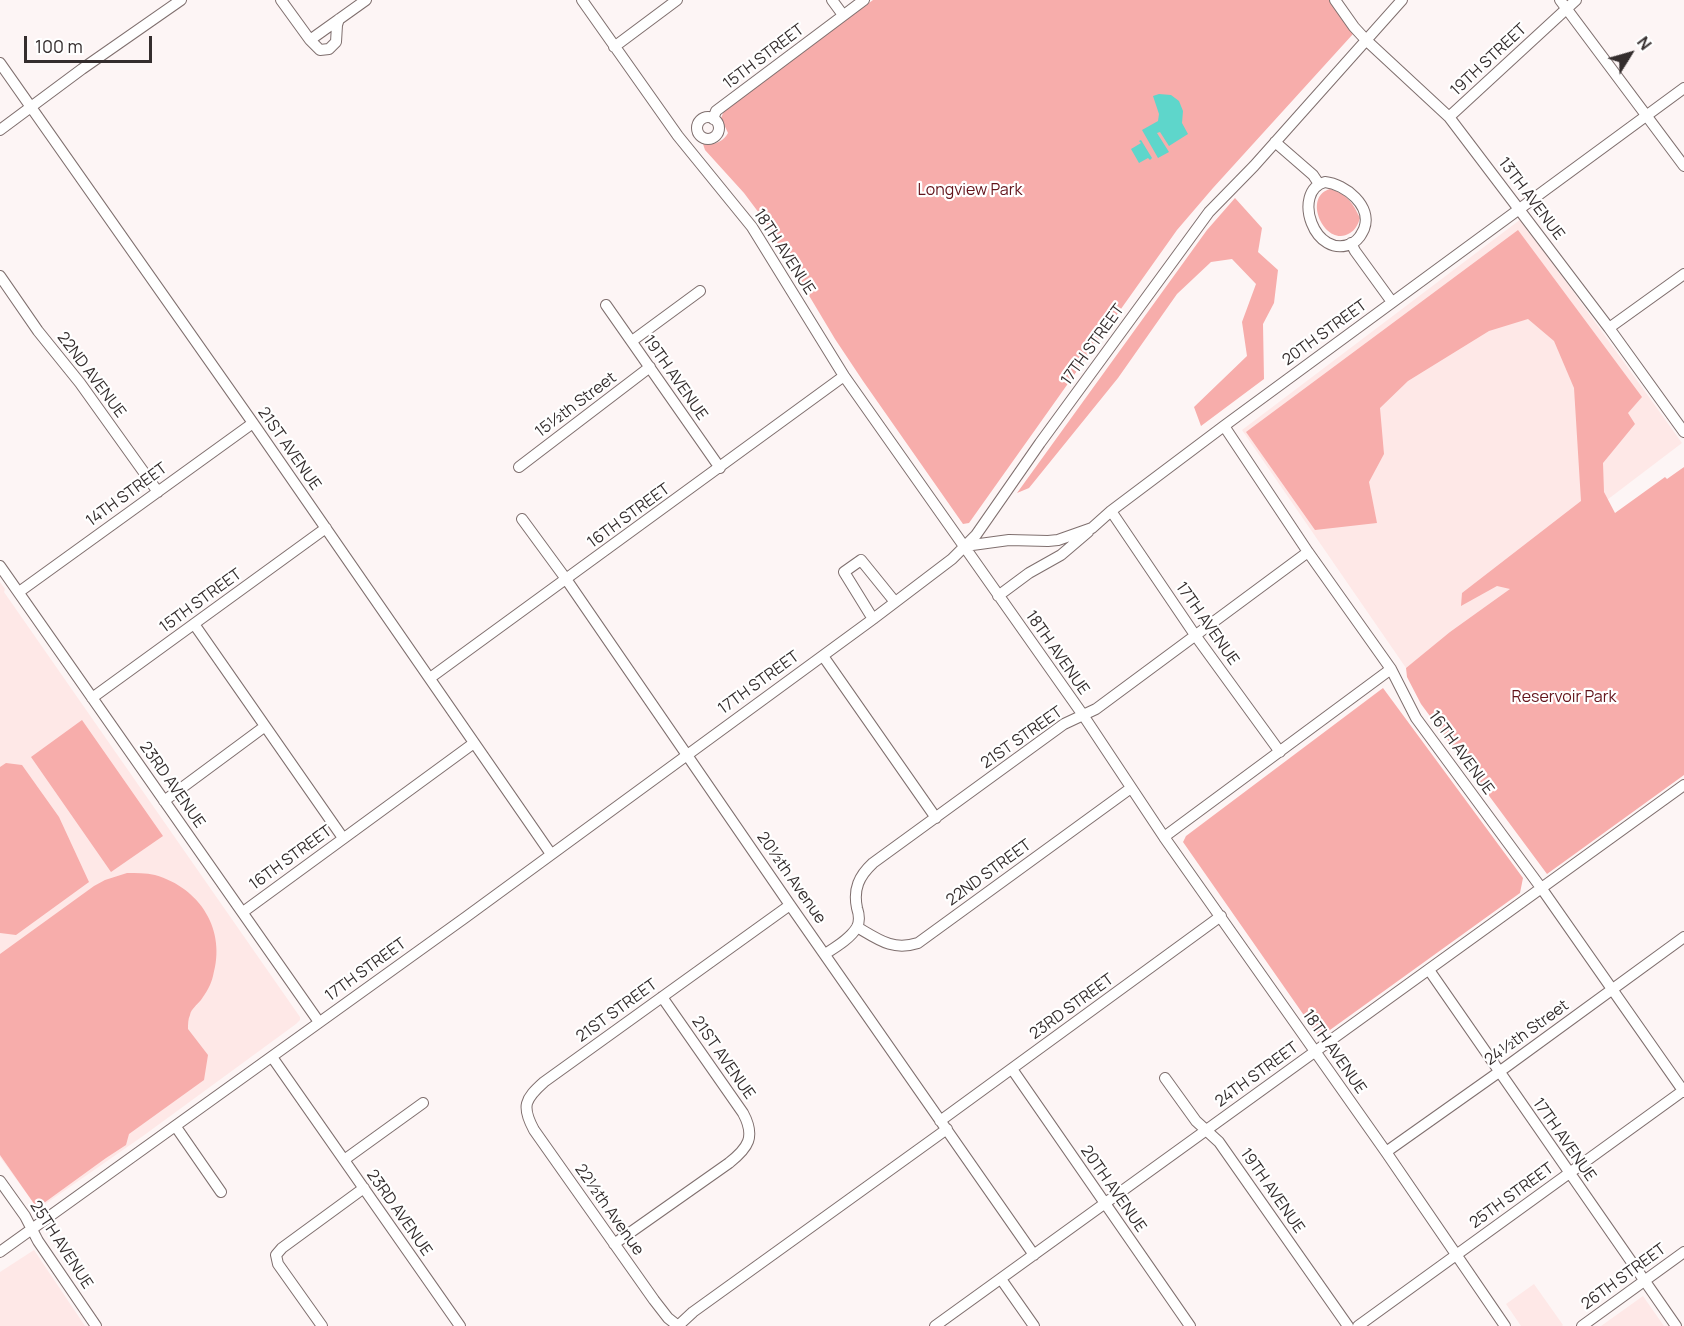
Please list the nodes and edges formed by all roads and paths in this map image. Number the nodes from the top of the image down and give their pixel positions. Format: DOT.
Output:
graph roads {
  1 [pos="280,0"];
  2 [pos="366,0"];
  3 [pos="582,0"];
  4 [pos="677,0"];
  5 [pos="832,0"];
  6 [pos="864,0"];
  7 [pos="1335,0"];
  8 [pos="1402,0"];
  9 [pos="1576,0"];
  10 [pos="175,2"];
  11 [pos="1563,4"];
  12 [pos="843,15"];
  13 [pos="339,19"];
  14 [pos="310,40"];
  15 [pos="1366,40"];
  16 [pos="614,47"];
  17 [pos="0,63"];
  18 [pos="1684,88"];
  19 [pos="32,107"];
  20 [pos="1647,116"];
  21 [pos="1449,117"];
  22 [pos="713,119"];
  23 [pos="0,130"];
  24 [pos="1275,142"];
  25 [pos="1684,165"];
  26 [pos="1319,184"];
  27 [pos="1519,209"];
  28 [pos="1351,243"];
  29 [pos="1684,274"];
  30 [pos="0,276"];
  31 [pos="700,291"];
  32 [pos="1392,302"];
  33 [pos="606,305"];
  34 [pos="1609,328"];
  35 [pos="632,341"];
  36 [pos="650,367"];
  37 [pos="844,376"];
  38 [pos="253,423"];
  39 [pos="1224,426"];
  40 [pos="1684,432"];
  41 [pos="519,467"];
  42 [pos="720,468"];
  43 [pos="158,492"];
  44 [pos="1111,512"];
  45 [pos="522,519"];
  46 [pos="326,528"];
  47 [pos="1092,528"];
  48 [pos="964,546"];
  49 [pos="1308,552"];
  50 [pos="0,566"];
  51 [pos="567,579"];
  52 [pos="19,592"];
  53 [pos="998,596"];
  54 [pos="895,602"];
  55 [pos="873,619"];
  56 [pos="194,624"];
  57 [pos="1195,635"];
  58 [pos="823,656"];
  59 [pos="1391,669"];
  60 [pos="430,678"];
  61 [pos="92,698"];
  62 [pos="1083,715"];
  63 [pos="264,727"];
  64 [pos="474,743"];
  65 [pos="1280,752"];
  66 [pos="687,754"];
  67 [pos="1684,785"];
  68 [pos="1131,788"];
  69 [pos="164,801"];
  70 [pos="936,818"];
  71 [pos="1164,837"];
  72 [pos="343,838"];
  73 [pos="551,854"];
  74 [pos="1542,889"];
  75 [pos="790,905"];
  76 [pos="243,912"];
  77 [pos="1221,916"];
  78 [pos="857,927"];
  79 [pos="1684,937"];
  80 [pos="825,954"];
  81 [pos="1429,970"];
  82 [pos="1613,989"];
  83 [pos="662,997"];
  84 [pos="319,1022"];
  85 [pos="1314,1051"];
  86 [pos="272,1057"];
  87 [pos="1012,1069"];
  88 [pos="1500,1072"];
  89 [pos="1165,1078"];
  90 [pos="1684,1091"];
  91 [pos="423,1103"];
  92 [pos="526,1106"];
  93 [pos="944,1125"];
  94 [pos="176,1127"];
  95 [pos="1206,1131"];
  96 [pos="1386,1152"];
  97 [pos="344,1160"];
  98 [pos="1569,1173"];
  99 [pos="0,1181"];
  100 [pos="364,1188"];
  101 [pos="221,1192"];
  102 [pos="1105,1203"];
  103 [pos="32,1230"];
  104 [pos="614,1244"];
  105 [pos="0,1252"];
  106 [pos="1684,1252"];
  107 [pos="1456,1254"];
  108 [pos="1034,1255"];
  109 [pos="1001,1279"];
  110 [pos="1645,1281"];
  111 [pos="96,1326"];
  112 [pos="322,1326"];
  113 [pos="460,1326"];
  114 [pos="678,1326"];
  115 [pos="935,1326"];
  116 [pos="1034,1326"];
  117 [pos="1190,1326"];
  118 [pos="1348,1326"];
  119 [pos="1358,1326"];
  120 [pos="1505,1326"];
  121 [pos="1582,1326"];
  122 [pos="1676,1326"];
  1 -- 14 [label="street"];
  2 -- 13 [label="street"];
  3 -- 16 [label="street, 18TH AVENUE"];
  4 -- 16 [label="street"];
  5 -- 12 [label="street"];
  6 -- 12 [label="street, 15TH STREET"];
  7 -- 15 [label="street, 13TH AVENUE"];
  8 -- 15 [label="street, 17TH STREET"];
  9 -- 11 [label="street, 19TH STREET"];
  10 -- 19 [label="street"];
  11 -- 20 [label="street"];
  11 -- 21 [label="street, 19TH STREET"];
  12 -- 22 [label="street, 15TH STREET"];
  13 -- 14 [label="street"];
  13 -- 14 [label="street"];
  15 -- 21 [label="street, 13TH AVENUE"];
  15 -- 24 [label="street, 17TH STREET"];
  16 -- 37 [label="street, 18TH AVENUE"];
  17 -- 19 [label="street, 21ST AVENUE"];
  18 -- 20 [label="street, 20TH STREET"];
  19 -- 23 [label="street"];
  19 -- 38 [label="street, 21ST AVENUE"];
  20 -- 25 [label="street"];
  20 -- 27 [label="street, 20TH STREET"];
  21 -- 27 [label="street, 13TH AVENUE"];
  24 -- 26 [label="street"];
  24 -- 48 [label="street, 17TH STREET"];
  26 -- 28 [label="street"];
  26 -- 28 [label="street"];
  27 -- 32 [label="street, 20TH STREET"];
  27 -- 34 [label="street, 13TH AVENUE"];
  28 -- 32 [label="street"];
  29 -- 34 [label="street"];
  30 -- 43 [label="street, 22ND AVENUE"];
  31 -- 35 [label="street"];
  32 -- 39 [label="street, 20TH STREET"];
  33 -- 35 [label="street, 19TH AVENUE"];
  34 -- 40 [label="street, 13TH AVENUE"];
  35 -- 36 [label="street, 19TH AVENUE"];
  36 -- 41 [label="street, 15½th Street"];
  36 -- 42 [label="street, 19TH AVENUE"];
  37 -- 42 [label="street, 16TH STREET"];
  37 -- 48 [label="street, 18TH AVENUE"];
  38 -- 43 [label="street, 14TH STREET"];
  38 -- 46 [label="street, 21ST AVENUE"];
  39 -- 44 [label="street, 20TH STREET"];
  39 -- 49 [label="street, 16TH AVENUE"];
  42 -- 51 [label="street, 16TH STREET"];
  43 -- 52 [label="street, 14TH STREET"];
  44 -- 47 [label="street, 20TH STREET"];
  44 -- 57 [label="street, 17TH AVENUE"];
  45 -- 51 [label="street, 20½th Avenue"];
  46 -- 56 [label="street, 15TH STREET"];
  46 -- 60 [label="street, 21ST AVENUE"];
  47 -- 48 [label="street, 20TH STREET"];
  47 -- 53 [label="street"];
  48 -- 53 [label="street, 18TH AVENUE"];
  48 -- 54 [label="street, 17TH STREET"];
  49 -- 57 [label="street, 21ST STREET"];
  49 -- 59 [label="street, 16TH AVENUE"];
  50 -- 52 [label="street, 23RD AVENUE"];
  51 -- 60 [label="street, 16TH STREET"];
  51 -- 66 [label="street, 20½th Avenue"];
  52 -- 61 [label="street, 23RD AVENUE"];
  53 -- 62 [label="street, 18TH AVENUE"];
  54 -- 55 [label="street, 17TH STREET"];
  54 -- 55 [label="street"];
  55 -- 58 [label="street, 17TH STREET"];
  56 -- 61 [label="street, 15TH STREET"];
  56 -- 63 [label="street"];
  57 -- 62 [label="street, 21ST STREET"];
  57 -- 65 [label="street, 17TH AVENUE"];
  58 -- 66 [label="street, 17TH STREET"];
  58 -- 70 [label="street"];
  59 -- 65 [label="street"];
  59 -- 74 [label="street, 16TH AVENUE"];
  60 -- 64 [label="street, 21ST AVENUE"];
  61 -- 69 [label="street, 23RD AVENUE"];
  62 -- 68 [label="street, 18TH AVENUE"];
  62 -- 70 [label="street, 21ST STREET"];
  63 -- 69 [label="street"];
  63 -- 72 [label="street"];
  64 -- 72 [label="street, 16TH STREET"];
  64 -- 73 [label="street, 21ST AVENUE"];
  65 -- 71 [label="street"];
  66 -- 73 [label="street, 17TH STREET"];
  66 -- 75 [label="street, 20½th Avenue"];
  67 -- 74 [label="street, 24TH STREET"];
  68 -- 71 [label="street, 18TH AVENUE"];
  68 -- 78 [label="street, 22ND STREET"];
  69 -- 76 [label="street, 23RD AVENUE"];
  70 -- 78 [label="street, 21ST STREET"];
  71 -- 77 [label="street, 18TH AVENUE"];
  72 -- 76 [label="street, 16TH STREET"];
  73 -- 84 [label="street, 17TH STREET"];
  74 -- 81 [label="street, 24TH STREET"];
  74 -- 82 [label="street, 16TH AVENUE"];
  75 -- 80 [label="street, 20½th Avenue"];
  75 -- 83 [label="street, 21ST STREET"];
  76 -- 84 [label="street, 23RD AVENUE"];
  77 -- 85 [label="street, 18TH AVENUE"];
  77 -- 87 [label="street, 23RD STREET"];
  78 -- 80 [label="street"];
  79 -- 82 [label="street, 24½th Street"];
  80 -- 93 [label="street, 20½th Avenue"];
  81 -- 85 [label="street, 24TH STREET"];
  81 -- 88 [label="street, 17TH AVENUE"];
  82 -- 88 [label="street, 24½th Street"];
  82 -- 90 [label="street, 16TH AVENUE"];
  83 -- 92 [label="street, 21ST STREET"];
  83 -- 104 [label="street, 21ST AVENUE"];
  84 -- 86 [label="street, 17TH STREET"];
  85 -- 95 [label="street, 24TH STREET"];
  85 -- 96 [label="street, 18TH AVENUE"];
  86 -- 94 [label="street, 17TH STREET"];
  86 -- 97 [label="street, 23RD AVENUE"];
  87 -- 93 [label="street, 23RD STREET"];
  87 -- 102 [label="street, 20TH AVENUE"];
  88 -- 96 [label="street, 24½th Street"];
  88 -- 98 [label="street, 17TH AVENUE"];
  89 -- 95 [label="street, 19TH AVENUE"];
  90 -- 98 [label="street, 25TH STREET"];
  91 -- 97 [label="street"];
  92 -- 104 [label="street, 22½th Avenue"];
  93 -- 108 [label="street, 20½th Avenue"];
  93 -- 114 [label="street, 23RD STREET"];
  94 -- 101 [label="street"];
  94 -- 103 [label="street, 17TH STREET"];
  95 -- 102 [label="street, 24TH STREET"];
  95 -- 118 [label="street, 19TH AVENUE"];
  96 -- 107 [label="street, 18TH AVENUE"];
  97 -- 100 [label="street, 23RD AVENUE"];
  98 -- 107 [label="street, 25TH STREET"];
  98 -- 110 [label="street, 17TH AVENUE"];
  99 -- 103 [label="street, 25TH AVENUE"];
  100 -- 112 [label="street"];
  100 -- 113 [label="street, 23RD AVENUE"];
  102 -- 108 [label="street, 24TH STREET"];
  102 -- 117 [label="street, 20TH AVENUE"];
  103 -- 105 [label="street, 17TH STREET"];
  103 -- 111 [label="street, 25TH AVENUE"];
  104 -- 114 [label="street, 22½th Avenue"];
  106 -- 110 [label="street, 26TH STREET"];
  107 -- 119 [label="street, 25TH STREET"];
  107 -- 120 [label="street, 18TH AVENUE"];
  108 -- 109 [label="street, 24TH STREET"];
  109 -- 115 [label="street, 24TH STREET"];
  109 -- 116 [label="street"];
  110 -- 121 [label="street, 26TH STREET"];
  110 -- 122 [label="street, 17TH AVENUE"];
}
